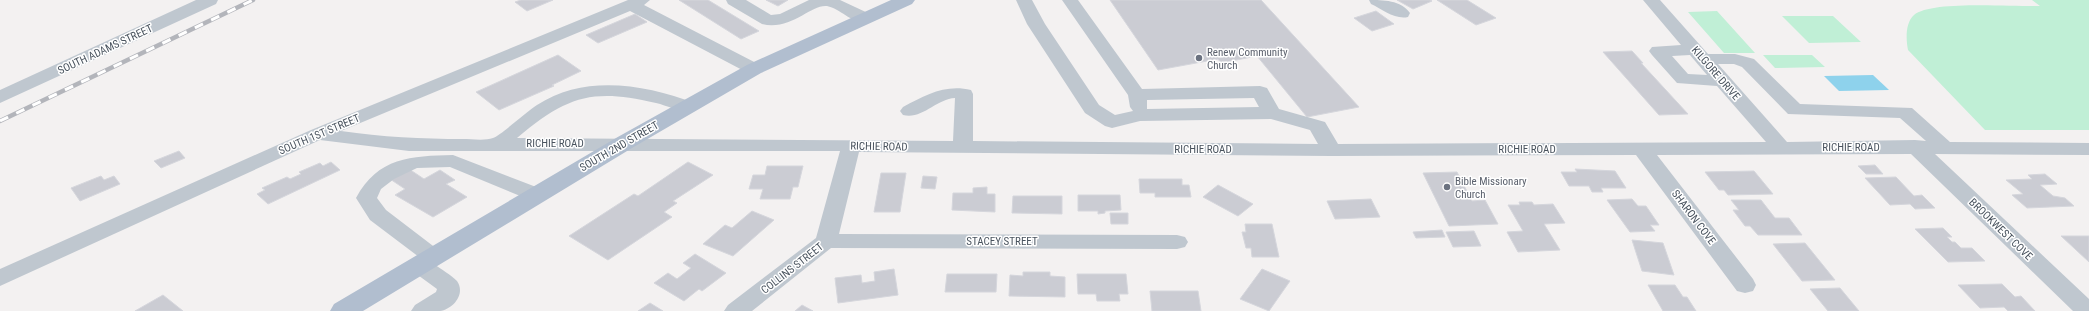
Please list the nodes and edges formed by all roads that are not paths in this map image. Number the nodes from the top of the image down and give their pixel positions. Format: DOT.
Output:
graph roads {
  1 [pos="210,0"];
  2 [pos="734,0"];
  3 [pos="906,0"];
  4 [pos="1024,0"];
  5 [pos="1070,0"];
  6 [pos="1377,0"];
  7 [pos="1651,0"];
  8 [pos="637,2"];
  9 [pos="1402,13"];
  10 [pos="864,18"];
  11 [pos="1700,55"];
  12 [pos="754,69"];
  13 [pos="1723,81"];
  14 [pos="1137,95"];
  15 [pos="0,97"];
  16 [pos="688,107"];
  17 [pos="910,111"];
  18 [pos="1272,113"];
  19 [pos="1140,115"];
  20 [pos="1112,122"];
  21 [pos="318,134"];
  22 [pos="500,143"];
  23 [pos="624,144"];
  24 [pos="851,146"];
  25 [pos="1780,146"];
  26 [pos="1915,146"];
  27 [pos="962,147"];
  28 [pos="1944,147"];
  29 [pos="1115,148"];
  30 [pos="1642,149"];
  31 [pos="2089,149"];
  32 [pos="1330,150"];
  33 [pos="439,153"];
  34 [pos="537,195"];
  35 [pos="826,241"];
  36 [pos="1177,242"];
  37 [pos="426,261"];
  38 [pos="0,278"];
  39 [pos="1745,284"];
  40 [pos="343,311"];
  41 [pos="423,311"];
  42 [pos="736,311"];
  43 [pos="2087,311"];
  1 -- 15 [label="street, SOUTH ADAMS STREET"];
  2 -- 10 [label="street"];
  3 -- 10 [label="main road, SOUTH 2ND STREET"];
  4 -- 20 [label="street"];
  5 -- 14 [label="street"];
  6 -- 9 [label="street"];
  7 -- 11 [label="street, KILGORE DRIVE"];
  8 -- 12 [label="street"];
  8 -- 21 [label="street, SOUTH 1ST STREET"];
  10 -- 12 [label="main road, SOUTH 2ND STREET"];
  11 -- 13 [label="street, KILGORE DRIVE"];
  11 -- 13 [label="street"];
  11 -- 28 [label="street"];
  12 -- 16 [label="main road, SOUTH 2ND STREET"];
  13 -- 25 [label="street, KILGORE DRIVE"];
  14 -- 18 [label="street"];
  14 -- 19 [label="street"];
  16 -- 22 [label="street"];
  16 -- 23 [label="main road, SOUTH 2ND STREET"];
  17 -- 27 [label="street"];
  18 -- 19 [label="street"];
  18 -- 32 [label="street"];
  19 -- 20 [label="street"];
  20 -- 29 [label="street"];
  21 -- 33 [label="street, RICHIE ROAD"];
  21 -- 38 [label="street, SOUTH 1ST STREET"];
  22 -- 23 [label="street, RICHIE ROAD"];
  22 -- 33 [label="street, RICHIE ROAD"];
  23 -- 24 [label="street, RICHIE ROAD"];
  23 -- 34 [label="main road, SOUTH 2ND STREET"];
  24 -- 27 [label="street, RICHIE ROAD"];
  24 -- 35 [label="street, COLLINS STREET"];
  25 -- 26 [label="street, RICHIE ROAD"];
  25 -- 30 [label="street, RICHIE ROAD"];
  26 -- 28 [label="street, RICHIE ROAD"];
  26 -- 43 [label="street, BROOKWEST COVE"];
  27 -- 29 [label="street, RICHIE ROAD"];
  28 -- 31 [label="street, RICHIE ROAD"];
  29 -- 32 [label="street, RICHIE ROAD"];
  30 -- 32 [label="street, RICHIE ROAD"];
  30 -- 39 [label="street, SHARON COVE"];
  33 -- 34 [label="street"];
  33 -- 37 [label="street"];
  34 -- 37 [label="main road, SOUTH 2ND STREET"];
  35 -- 36 [label="street, STACEY STREET"];
  35 -- 42 [label="street, COLLINS STREET"];
  37 -- 40 [label="main road, SOUTH 2ND STREET"];
  37 -- 41 [label="street"];
}
